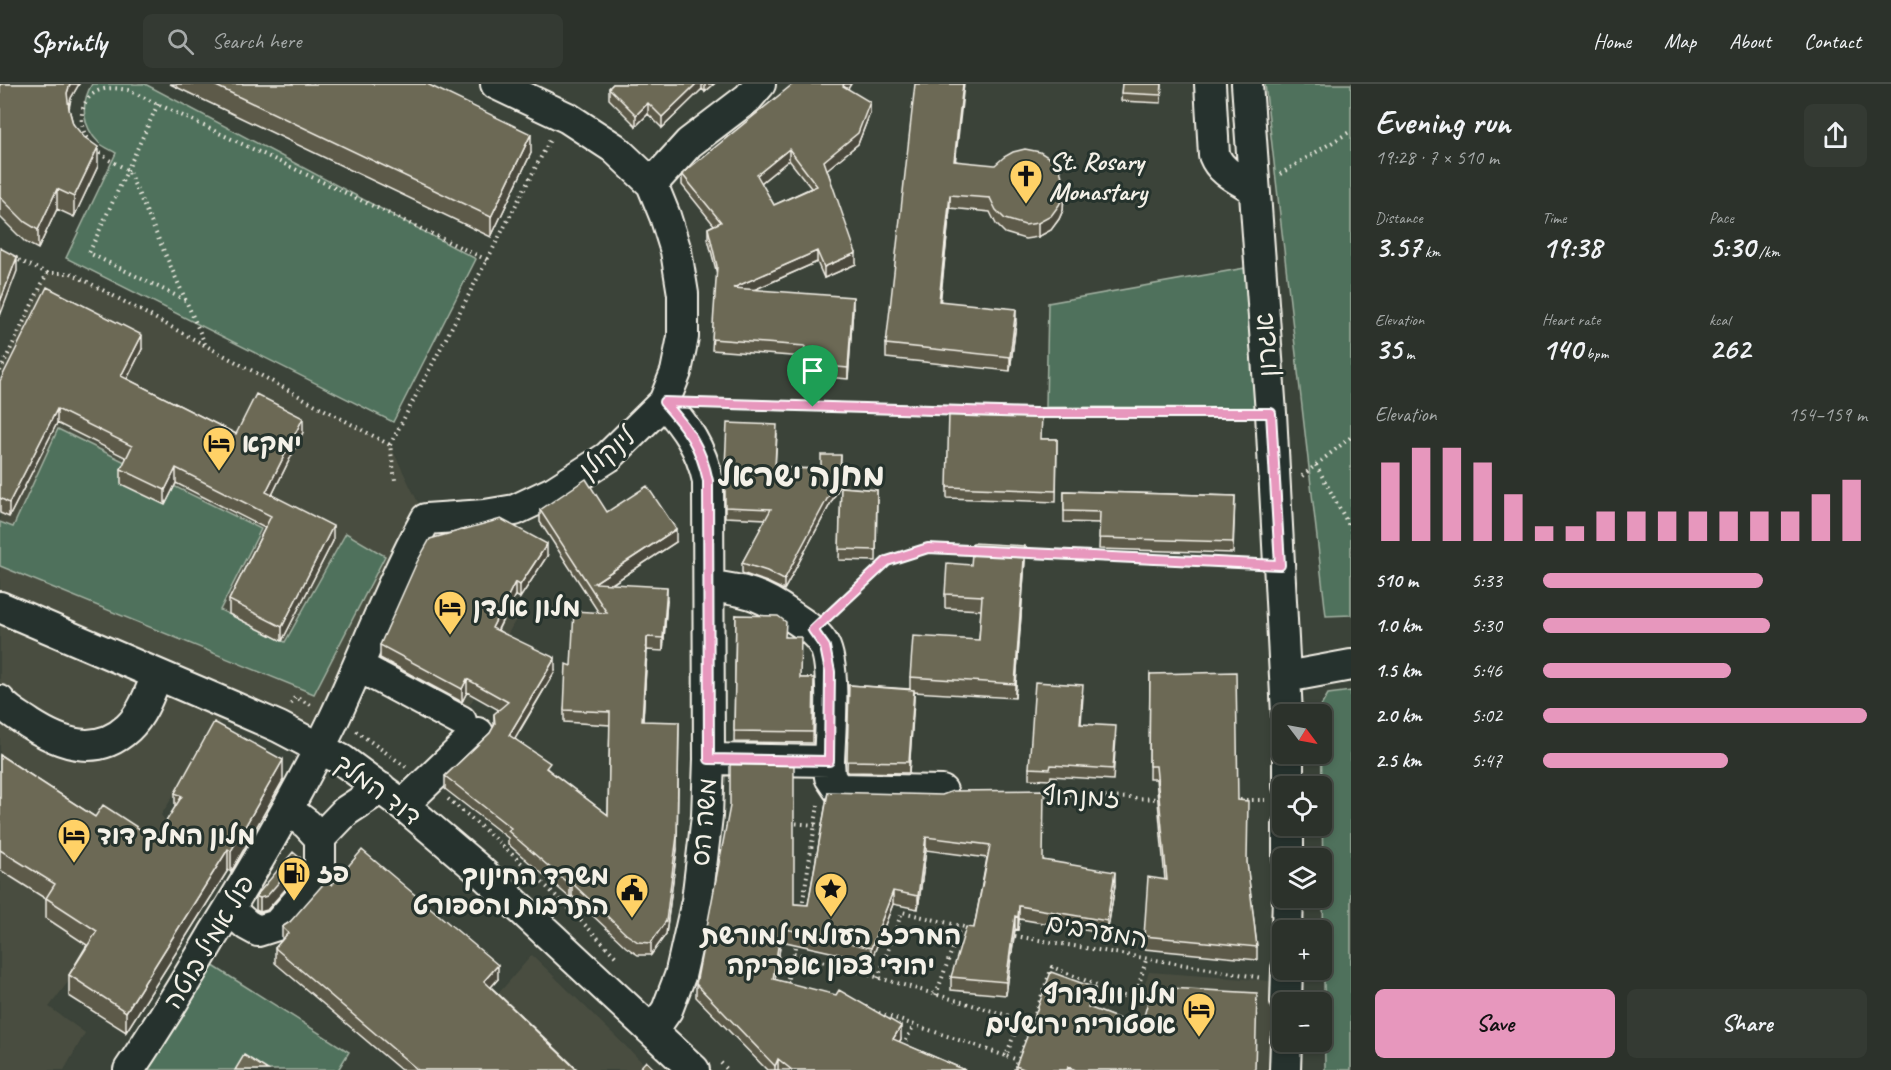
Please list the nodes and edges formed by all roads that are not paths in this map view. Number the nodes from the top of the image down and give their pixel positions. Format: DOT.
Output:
graph roads {
  1 [pos="496,84"];
  2 [pos="760,84"];
  3 [pos="1210,84"];
  4 [pos="1246,84"];
  5 [pos="652,184"];
  6 [pos="1254,189"];
  7 [pos="664,402"];
  8 [pos="709,586"];
  9 [pos="0,607"];
  10 [pos="1351,664"];
  11 [pos="358,666"];
  12 [pos="157,675"];
  13 [pos="1286,677"];
  14 [pos="0,701"];
  15 [pos="1287,704"];
  16 [pos="319,747"];
  17 [pos="709,759"];
  18 [pos="829,761"];
  19 [pos="942,791"];
  20 [pos="392,797"];
  21 [pos="287,808"];
  22 [pos="320,838"];
  23 [pos="229,909"];
  24 [pos="653,1030"];
  25 [pos="1286,1052"];
  26 [pos="129,1070"];
  27 [pos="694,1070"];
  28 [pos="1285,1070"];
  1 -- 5 [label="street"];
  2 -- 5 [label="street"];
  3 -- 6 [label="street"];
  4 -- 6 [label="street, אגרון"];
  5 -- 7 [label="street, לינקולן"];
  6 -- 13 [label="street, אגרון"];
  7 -- 8 [label="street, משה הס"];
  7 -- 11 [label="street, לינקולן"];
  8 -- 17 [label="street, משה הס"];
  8 -- 18 [label="street"];
  9 -- 12 [label="street, דוד המלך"];
  10 -- 13 [label="street"];
  11 -- 16 [label="street, לינקולן"];
  11 -- 20 [label="street"];
  12 -- 14 [label="street"];
  12 -- 16 [label="street, דוד המלך"];
  13 -- 15 [label="street, אגרון"];
  16 -- 20 [label="street, דוד המלך"];
  16 -- 21 [label="street, פול אמיל בוטה"];
  17 -- 18 [label="street"];
  17 -- 24 [label="street, משה הס"];
  18 -- 19 [label="street"];
  20 -- 22 [label="street"];
  20 -- 24 [label="street, דוד המלך"];
  21 -- 22 [label="street"];
  21 -- 23 [label="street, פול אמיל בוטה"];
  22 -- 23 [label="street"];
  23 -- 26 [label="street, פול אמיל בוטה"];
  24 -- 27 [label="street, דוד המלך"];
  25 -- 28 [label="street"];
}
